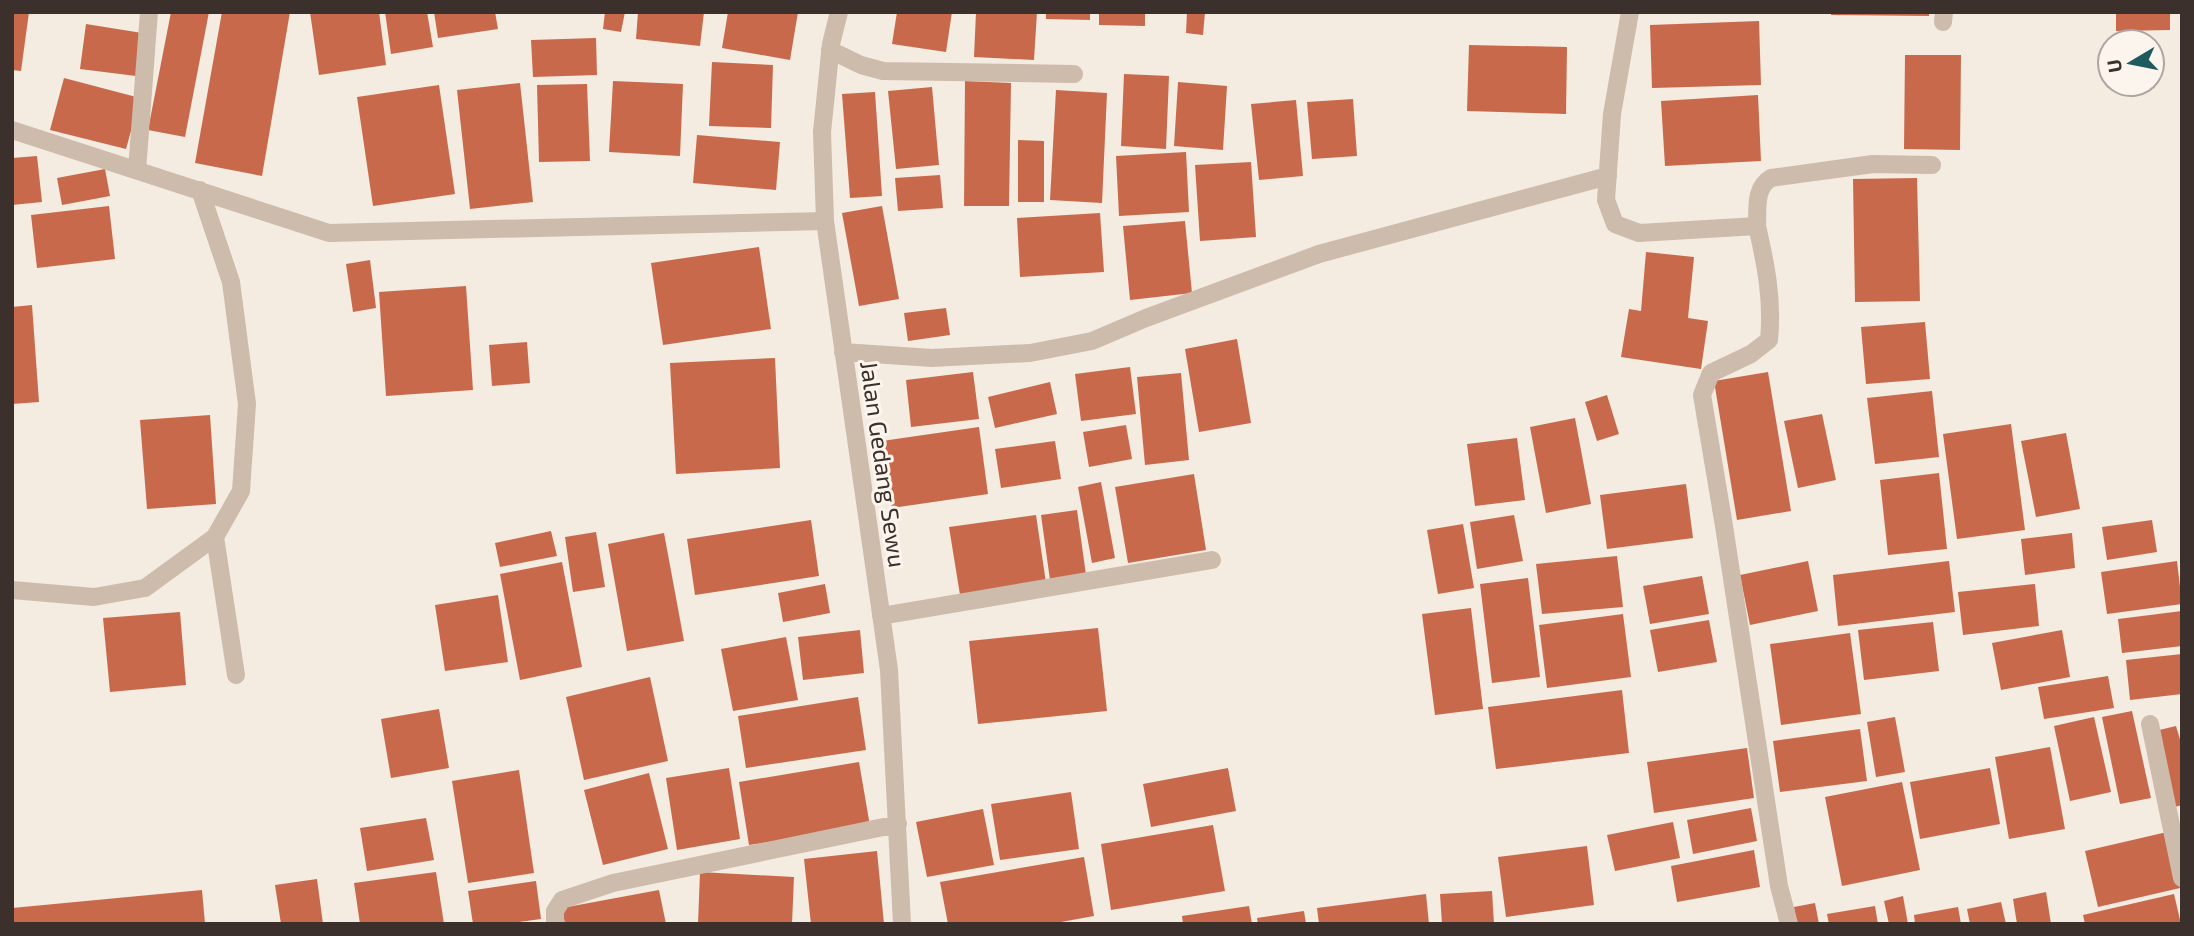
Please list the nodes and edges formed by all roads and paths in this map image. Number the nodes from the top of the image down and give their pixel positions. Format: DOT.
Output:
graph roads {
  1 [pos="149,12"];
  2 [pos="839,12"];
  3 [pos="1630,12"];
  4 [pos="830,50"];
  5 [pos="1074,74"];
  6 [pos="12,130"];
  7 [pos="1932,164"];
  8 [pos="137,170"];
  9 [pos="1608,176"];
  10 [pos="200,190"];
  11 [pos="825,221"];
  12 [pos="1757,226"];
  13 [pos="844,352"];
  14 [pos="215,537"];
  15 [pos="1212,560"];
  16 [pos="12,590"];
  17 [pos="881,616"];
  18 [pos="236,675"];
  19 [pos="2150,724"];
  20 [pos="898,824"];
  21 [pos="2182,878"];
  22 [pos="555,924"];
  23 [pos="902,924"];
  24 [pos="1789,924"];
  1 -- 8 [label="street"];
  2 -- 4 [label="street, Jalan Gedang Sewu"];
  3 -- 9 [label="street"];
  4 -- 5 [label="street"];
  4 -- 11 [label="street, Jalan Gedang Sewu"];
  6 -- 8 [label="street"];
  7 -- 12 [label="street"];
  8 -- 10 [label="street"];
  9 -- 12 [label="street"];
  9 -- 13 [label="street"];
  10 -- 11 [label="street"];
  10 -- 14 [label="street"];
  11 -- 13 [label="street, Jalan Gedang Sewu"];
  12 -- 24 [label="street"];
  13 -- 17 [label="street, Jalan Gedang Sewu"];
  14 -- 16 [label="street"];
  14 -- 18 [label="street"];
  15 -- 17 [label="street"];
  17 -- 20 [label="street, Jalan Gedang Sewu"];
  19 -- 21 [label="street"];
  20 -- 22 [label="street"];
  20 -- 23 [label="street, Jalan Gedang Sewu"];
}
